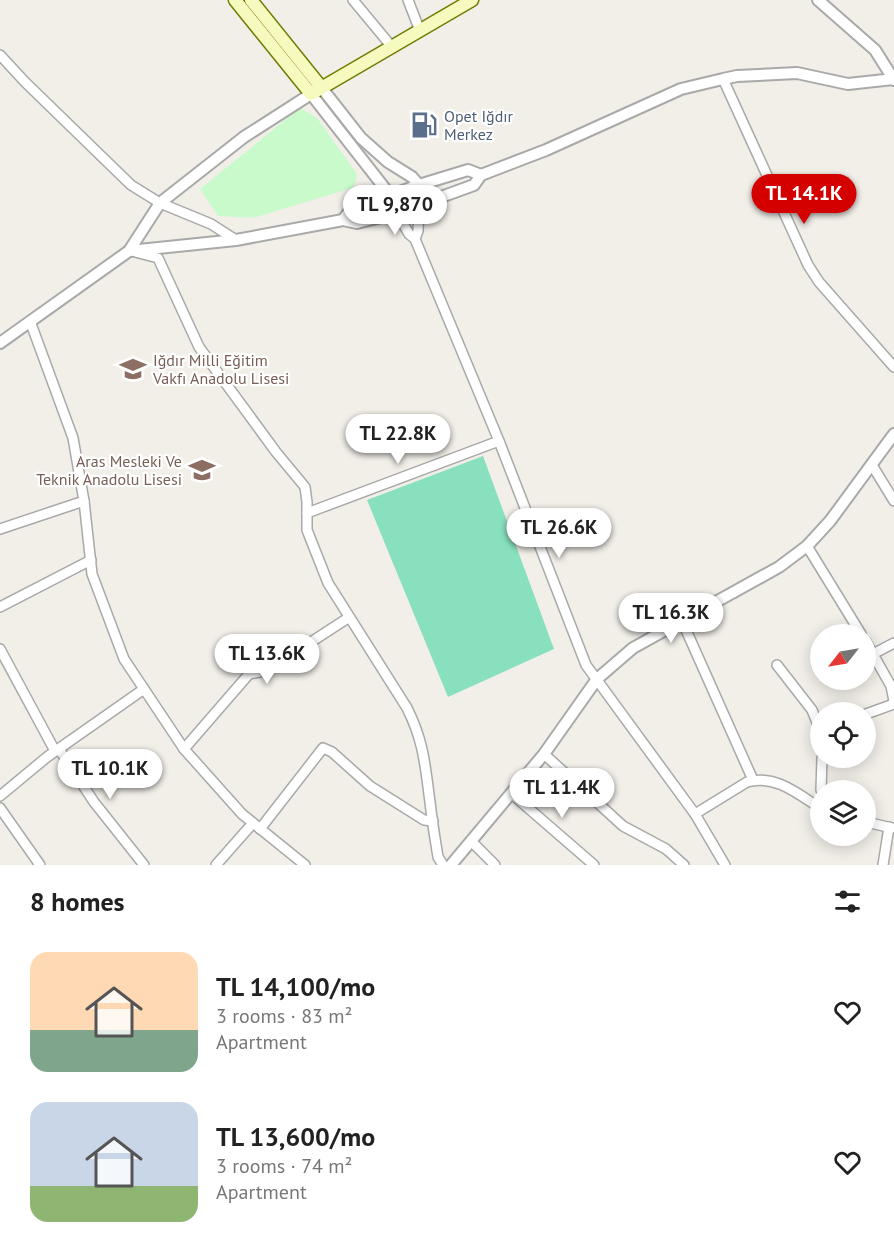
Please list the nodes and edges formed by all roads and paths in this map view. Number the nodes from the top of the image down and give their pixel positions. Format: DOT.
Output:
graph roads {
  1 [pos="234,0"];
  2 [pos="251,0"];
  3 [pos="353,0"];
  4 [pos="408,0"];
  5 [pos="818,0"];
  6 [pos="470,1"];
  7 [pos="420,31"];
  8 [pos="392,47"];
  9 [pos="0,55"];
  10 [pos="723,79"];
  11 [pos="894,79"];
  12 [pos="316,90"];
  13 [pos="482,175"];
  14 [pos="419,185"];
  15 [pos="390,195"];
  16 [pos="160,203"];
  17 [pos="419,206"];
  18 [pos="397,213"];
  19 [pos="343,220"];
  20 [pos="415,239"];
  21 [pos="236,240"];
  22 [pos="129,251"];
  23 [pos="30,321"];
  24 [pos="0,343"];
  25 [pos="894,367"];
  26 [pos="894,434"];
  27 [pos="499,441"];
  28 [pos="872,465"];
  29 [pos="84,501"];
  30 [pos="894,501"];
  31 [pos="307,513"];
  32 [pos="0,529"];
  33 [pos="807,546"];
  34 [pos="91,560"];
  35 [pos="0,607"];
  36 [pos="348,618"];
  37 [pos="682,621"];
  38 [pos="855,624"];
  39 [pos="894,643"];
  40 [pos="0,649"];
  41 [pos="876,652"];
  42 [pos="876,659"];
  43 [pos="777,665"];
  44 [pos="597,679"];
  45 [pos="144,689"];
  46 [pos="894,702"];
  47 [pos="810,707"];
  48 [pos="876,710"];
  49 [pos="184,749"];
  50 [pos="57,750"];
  51 [pos="544,754"];
  52 [pos="753,780"];
  53 [pos="512,794"];
  54 [pos="0,796"];
  55 [pos="810,801"];
  56 [pos="0,808"];
  57 [pos="694,814"];
  58 [pos="433,821"];
  59 [pos="876,824"];
  60 [pos="257,826"];
  61 [pos="891,828"];
  62 [pos="472,842"];
  63 [pos="40,865"];
  64 [pos="144,865"];
  65 [pos="216,865"];
  66 [pos="305,865"];
  67 [pos="443,865"];
  68 [pos="451,865"];
  69 [pos="495,865"];
  70 [pos="594,865"];
  71 [pos="684,865"];
  72 [pos="725,865"];
  73 [pos="883,865"];
  1 -- 12 [label="main road"];
  2 -- 12 [label="main road"];
  3 -- 8 [label="street"];
  4 -- 7 [label="street"];
  5 -- 11 [label="street"];
  6 -- 7 [label="main road"];
  7 -- 8 [label="main road"];
  8 -- 12 [label="main road"];
  9 -- 16 [label="street"];
  10 -- 11 [label="street"];
  10 -- 13 [label="street"];
  10 -- 25 [label="street"];
  12 -- 14 [label="street"];
  12 -- 15 [label="street"];
  12 -- 16 [label="street"];
  13 -- 14 [label="street"];
  13 -- 17 [label="street"];
  14 -- 15 [label="street"];
  14 -- 17 [label="street"];
  15 -- 18 [label="street"];
  15 -- 19 [label="street"];
  16 -- 21 [label="street"];
  16 -- 22 [label="street"];
  17 -- 18 [label="street"];
  17 -- 20 [label="street"];
  18 -- 19 [label="street"];
  18 -- 20 [label="street"];
  19 -- 21 [label="street"];
  20 -- 27 [label="street"];
  21 -- 22 [label="street"];
  22 -- 23 [label="street"];
  22 -- 31 [label="street"];
  23 -- 24 [label="street"];
  23 -- 29 [label="street"];
  26 -- 28 [label="street"];
  27 -- 31 [label="street"];
  27 -- 44 [label="street"];
  28 -- 30 [label="street"];
  28 -- 33 [label="street"];
  29 -- 32 [label="street"];
  29 -- 34 [label="street"];
  31 -- 36 [label="street"];
  33 -- 37 [label="street"];
  33 -- 38 [label="street"];
  34 -- 35 [label="street"];
  34 -- 45 [label="street"];
  36 -- 49 [label="street"];
  36 -- 58 [label="street"];
  37 -- 44 [label="street"];
  37 -- 52 [label="street"];
  39 -- 41 [label="street"];
  40 -- 50 [label="street"];
  42 -- 46 [label="street"];
  43 -- 47 [label="street"];
  44 -- 51 [label="street"];
  44 -- 57 [label="street"];
  45 -- 49 [label="street"];
  45 -- 50 [label="street"];
  46 -- 48 [label="street"];
  49 -- 60 [label="street"];
  50 -- 54 [label="street"];
  50 -- 64 [label="street"];
  51 -- 53 [label="street"];
  51 -- 71 [label="street"];
  52 -- 55 [label="street"];
  52 -- 57 [label="street"];
  53 -- 62 [label="street"];
  53 -- 70 [label="street"];
  56 -- 63 [label="street"];
  57 -- 72 [label="street"];
  58 -- 60 [label="street"];
  58 -- 67 [label="street"];
  59 -- 61 [label="street"];
  60 -- 65 [label="street"];
  60 -- 66 [label="street"];
  61 -- 73 [label="street"];
  62 -- 68 [label="street"];
  62 -- 69 [label="street"];
}
